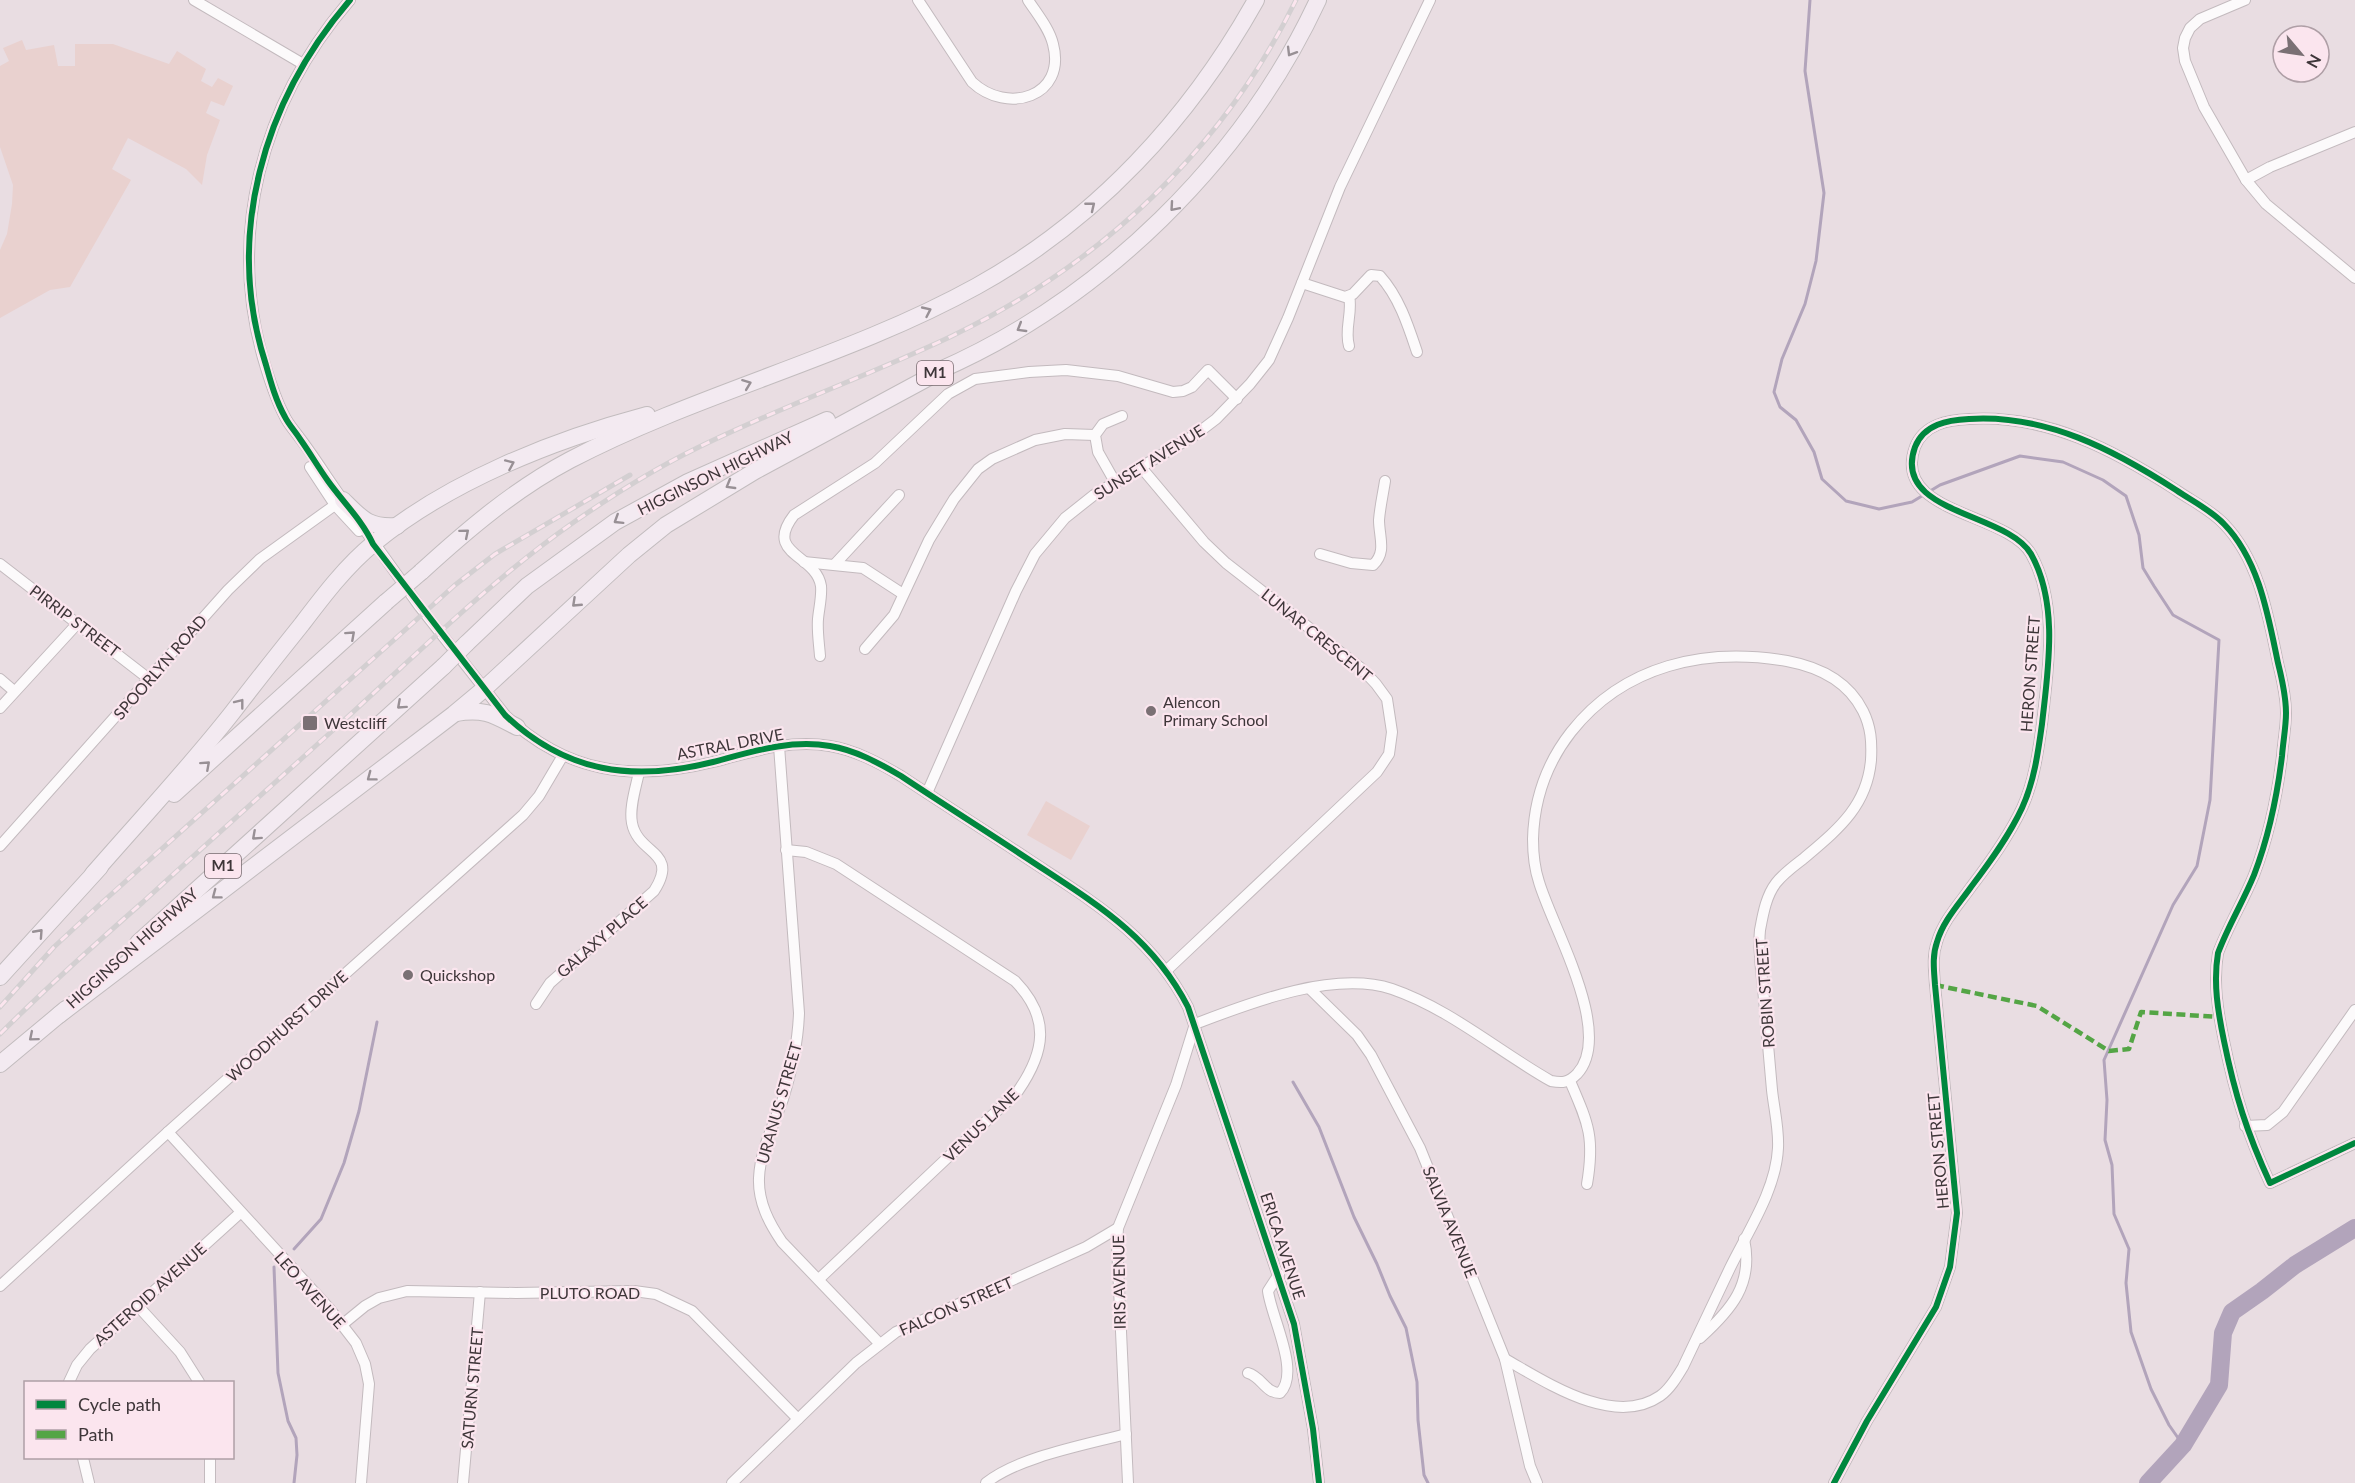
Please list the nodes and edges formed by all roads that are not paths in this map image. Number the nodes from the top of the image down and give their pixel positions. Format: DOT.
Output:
graph roads {
  1 [pos="194,0"];
  2 [pos="350,0"];
  3 [pos="918,0"];
  4 [pos="1028,0"];
  5 [pos="1256,0"];
  6 [pos="1318,0"];
  7 [pos="1430,0"];
  8 [pos="2245,0"];
  9 [pos="207,3"];
  10 [pos="303,64"];
  11 [pos="2355,132"];
  12 [pos="2246,180"];
  13 [pos="2355,278"];
  14 [pos="1302,284"];
  15 [pos="1348,296"];
  16 [pos="1349,346"];
  17 [pos="1417,352"];
  18 [pos="948,367"];
  19 [pos="715,397"];
  20 [pos="1237,399"];
  21 [pos="1122,416"];
  22 [pos="290,427"];
  23 [pos="1095,435"];
  24 [pos="1140,466"];
  25 [pos="1385,481"];
  26 [pos="1115,482"];
  27 [pos="899,495"];
  28 [pos="339,502"];
  29 [pos="397,526"];
  30 [pos="373,543"];
  31 [pos="1320,554"];
  32 [pos="802,562"];
  33 [pos="0,564"];
  34 [pos="835,564"];
  35 [pos="903,594"];
  36 [pos="77,624"];
  37 [pos="865,649"];
  38 [pos="820,656"];
  39 [pos="0,679"];
  40 [pos="149,679"];
  41 [pos="484,689"];
  42 [pos="14,691"];
  43 [pos="0,708"];
  44 [pos="454,714"];
  45 [pos="517,727"];
  46 [pos="778,746"];
  47 [pos="562,757"];
  48 [pos="639,772"];
  49 [pos="927,793"];
  50 [pos="0,846"];
  51 [pos="786,850"];
  52 [pos="93,874"];
  53 [pos="1167,970"];
  54 [pos="0,977"];
  55 [pos="1310,989"];
  56 [pos="536,1004"];
  57 [pos="2355,1010"];
  58 [pos="59,1015"];
  59 [pos="1196,1024"];
  60 [pos="0,1064"];
  61 [pos="1570,1081"];
  62 [pos="2245,1126"];
  63 [pos="168,1131"];
  64 [pos="2355,1143"];
  65 [pos="1587,1184"];
  66 [pos="240,1213"];
  67 [pos="1118,1228"];
  68 [pos="1744,1239"];
  69 [pos="1279,1274"];
  70 [pos="819,1279"];
  71 [pos="0,1286"];
  72 [pos="480,1292"];
  73 [pos="137,1305"];
  74 [pos="343,1324"];
  75 [pos="1694,1343"];
  76 [pos="879,1344"];
  77 [pos="1505,1359"];
  78 [pos="1248,1373"];
  79 [pos="70,1381"];
  80 [pos="198,1381"];
  81 [pos="798,1419"];
  82 [pos="1126,1434"];
  83 [pos="83,1459"];
  84 [pos="210,1459"];
  85 [pos="89,1483"];
  86 [pos="210,1483"];
  87 [pos="361,1483"];
  88 [pos="463,1483"];
  89 [pos="732,1483"];
  90 [pos="986,1483"];
  91 [pos="1128,1483"];
  92 [pos="1319,1483"];
  93 [pos="1538,1483"];
  94 [pos="1834,1483"];
  1 -- 9 [label="street"];
  2 -- 10 [label="street"];
  3 -- 4 [label="street"];
  19 -- 5 [label="highway, one-way"];
  6 -- 18 [label="highway, HIGGINSON HIGHWAY / M1, one-way"];
  7 -- 14 [label="street, SUNSET AVENUE"];
  8 -- 12 [label="street"];
  9 -- 10 [label="street"];
  10 -- 22 [label="street"];
  11 -- 12 [label="street"];
  12 -- 13 [label="street"];
  14 -- 15 [label="street"];
  14 -- 20 [label="street, SUNSET AVENUE"];
  15 -- 16 [label="street"];
  15 -- 17 [label="street"];
  18 -- 41 [label="highway, one-way"];
  18 -- 58 [label="highway, HIGGINSON HIGHWAY / M1, one-way, bridge"];
  29 -- 19 [label="highway, one-way"];
  52 -- 19 [label="highway, one-way, bridge"];
  20 -- 24 [label="street, SUNSET AVENUE"];
  20 -- 32 [label="street"];
  21 -- 23 [label="street"];
  22 -- 28 [label="street"];
  22 -- 28 [label="street"];
  23 -- 26 [label="street"];
  23 -- 35 [label="street"];
  24 -- 26 [label="street, SUNSET AVENUE"];
  24 -- 53 [label="street, LUNAR CRESCENT"];
  25 -- 31 [label="street"];
  26 -- 49 [label="street, SUNSET AVENUE"];
  27 -- 34 [label="street"];
  28 -- 29 [label="highway"];
  28 -- 30 [label="street, ASTRAL DRIVE"];
  28 -- 40 [label="street, SPOORLYN ROAD"];
  29 -- 30 [label="highway"];
  30 -- 41 [label="street, ASTRAL DRIVE"];
  52 -- 30 [label="highway, one-way"];
  32 -- 34 [label="street"];
  32 -- 38 [label="street"];
  33 -- 36 [label="street, PIRRIP STREET"];
  34 -- 35 [label="street"];
  35 -- 37 [label="street"];
  36 -- 40 [label="street, PIRRIP STREET"];
  36 -- 42 [label="street"];
  39 -- 42 [label="street"];
  40 -- 50 [label="street, SPOORLYN ROAD"];
  41 -- 44 [label="highway"];
  41 -- 45 [label="street, ASTRAL DRIVE"];
  42 -- 43 [label="street"];
  44 -- 45 [label="highway"];
  44 -- 58 [label="highway, one-way"];
  45 -- 47 [label="street, ASTRAL DRIVE"];
  46 -- 48 [label="street, ASTRAL DRIVE"];
  46 -- 49 [label="street, ASTRAL DRIVE"];
  46 -- 51 [label="street, URANUS STREET"];
  47 -- 48 [label="street, ASTRAL DRIVE"];
  47 -- 63 [label="street, WOODHURST DRIVE"];
  48 -- 56 [label="street, GALAXY PLACE"];
  49 -- 53 [label="street, ASTRAL DRIVE"];
  51 -- 70 [label="street, URANUS STREET"];
  51 -- 70 [label="street, VENUS LANE"];
  54 -- 52 [label="highway, one-way"];
  53 -- 59 [label="street, ASTRAL DRIVE"];
  55 -- 59 [label="street"];
  55 -- 61 [label="street"];
  55 -- 77 [label="street, SALVIA AVENUE"];
  57 -- 62 [label="street"];
  58 -- 60 [label="highway, HIGGINSON HIGHWAY / M1, one-way"];
  59 -- 67 [label="street, IRIS AVENUE"];
  59 -- 69 [label="street, ERICA AVENUE"];
  61 -- 65 [label="street"];
  61 -- 68 [label="street, ROBIN STREET"];
  62 -- 64 [label="street, HERON STREET"];
  62 -- 94 [label="street, HERON STREET"];
  63 -- 66 [label="street, LEO AVENUE"];
  63 -- 71 [label="street, WOODHURST DRIVE"];
  66 -- 73 [label="street, ASTEROID AVENUE"];
  66 -- 74 [label="street, LEO AVENUE"];
  67 -- 76 [label="street, FALCON STREET"];
  67 -- 82 [label="street, IRIS AVENUE"];
  68 -- 75 [label="street, ROBIN STREET"];
  68 -- 75 [label="street"];
  69 -- 78 [label="street"];
  69 -- 92 [label="street, ERICA AVENUE"];
  70 -- 76 [label="street, URANUS STREET"];
  72 -- 74 [label="street, PLUTO ROAD"];
  72 -- 81 [label="street, PLUTO ROAD"];
  72 -- 88 [label="street, SATURN STREET"];
  73 -- 79 [label="street, ASTEROID AVENUE"];
  73 -- 80 [label="street"];
  74 -- 87 [label="street, LEO AVENUE"];
  75 -- 77 [label="street, ROBIN STREET"];
  76 -- 81 [label="street, FALCON STREET"];
  77 -- 93 [label="street, SALVIA AVENUE"];
  81 -- 89 [label="street, FALCON STREET"];
  82 -- 90 [label="street"];
  82 -- 91 [label="street, IRIS AVENUE"];
  83 -- 85 [label="street"];
  84 -- 86 [label="street"];
}
